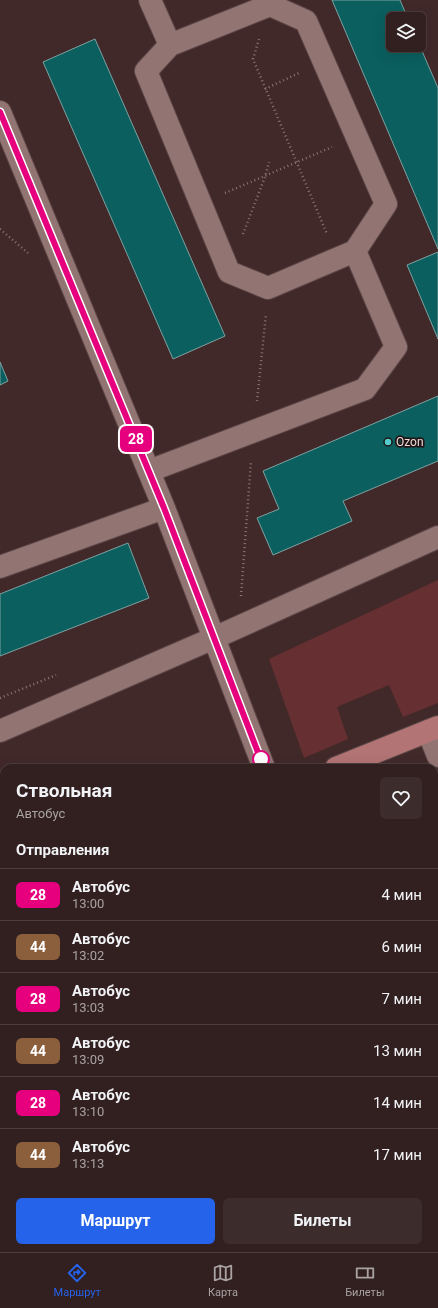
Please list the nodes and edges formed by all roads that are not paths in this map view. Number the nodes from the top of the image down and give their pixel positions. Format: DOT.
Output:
graph roads {
  1 [pos="150,0"];
  2 [pos="170,44"];
  3 [pos="0,112"];
  4 [pos="346,255"];
  5 [pos="149,471"];
  6 [pos="164,508"];
  7 [pos="438,537"];
  8 [pos="0,567"];
  9 [pos="214,638"];
  10 [pos="433,729"];
  11 [pos="0,731"];
  12 [pos="438,756"];
  13 [pos="262,764"];
  14 [pos="346,764"];
  1 -- 2 [label="street"];
  2 -- 4 [label="street"];
  2 -- 4 [label="street"];
  3 -- 5 [label="street"];
  4 -- 5 [label="street"];
  5 -- 6 [label="street"];
  6 -- 8 [label="street"];
  6 -- 9 [label="street"];
  7 -- 9 [label="street"];
  9 -- 11 [label="street"];
  9 -- 13 [label="street"];
  10 -- 12 [label="street"];
  10 -- 14 [label="main road"];
}
